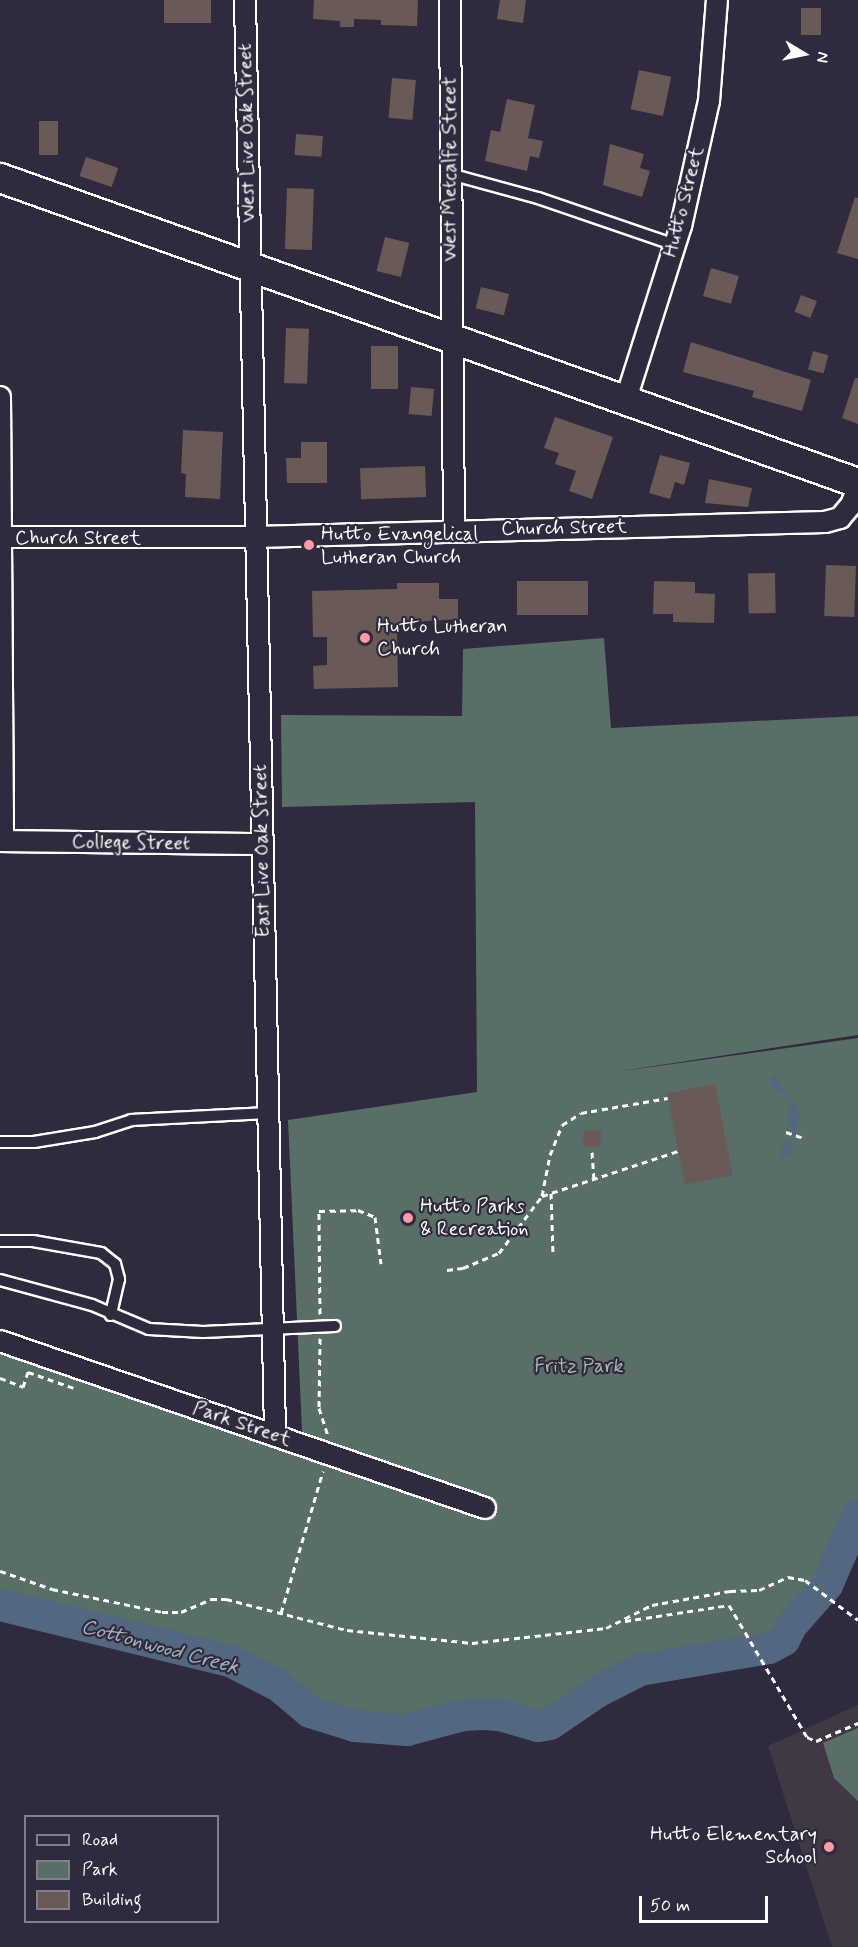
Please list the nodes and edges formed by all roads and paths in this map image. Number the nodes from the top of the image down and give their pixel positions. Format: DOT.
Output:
graph roads {
  1 [pos="245,0"];
  2 [pos="450,0"];
  3 [pos="717,0"];
  4 [pos="450,174"];
  5 [pos="0,178"];
  6 [pos="675,245"];
  7 [pos="249,267"];
  8 [pos="450,338"];
  9 [pos="0,397"];
  10 [pos="626,399"];
  11 [pos="858,485"];
  12 [pos="454,531"];
  13 [pos="255,537"];
  14 [pos="2,538"];
  15 [pos="1,841"];
  16 [pos="262,844"];
  17 [pos="668,1098"];
  18 [pos="268,1113"];
  19 [pos="787,1132"];
  20 [pos="801,1137"];
  21 [pos="0,1142"];
  22 [pos="678,1151"];
  23 [pos="592,1152"];
  24 [pos="594,1179"];
  25 [pos="551,1193"];
  26 [pos="542,1196"];
  27 [pos="0,1241"];
  28 [pos="553,1252"];
  29 [pos="381,1264"];
  30 [pos="447,1270"];
  31 [pos="0,1280"];
  32 [pos="111,1315"];
  33 [pos="320,1326"];
  34 [pos="336,1326"];
  35 [pos="273,1327"];
  36 [pos="0,1341"];
  37 [pos="0,1378"];
  38 [pos="83,1391"];
  39 [pos="275,1436"];
  40 [pos="327,1453"];
  41 [pos="485,1508"];
  42 [pos="0,1571"];
  43 [pos="281,1613"];
  44 [pos="858,1620"];
  45 [pos="622,1622"];
  46 [pos="858,1723"];
  1 -- 7 [label="street, West Live Oak Street"];
  2 -- 4 [label="street, West Metcalfe Street"];
  3 -- 6 [label="street, Hutto Street"];
  4 -- 6 [label="lane"];
  4 -- 8 [label="street, West Metcalfe Street"];
  5 -- 7 [label="main road"];
  6 -- 10 [label="street, Hutto Street"];
  7 -- 8 [label="main road"];
  7 -- 13 [label="street, East Live Oak Street"];
  8 -- 10 [label="main road"];
  8 -- 12 [label="street, West Metcalfe Street"];
  9 -- 14 [label="street"];
  10 -- 11 [label="main road"];
  11 -- 12 [label="street, Church Street"];
  12 -- 13 [label="street, Church Street"];
  13 -- 14 [label="street, Church Street"];
  13 -- 16 [label="street, East Live Oak Street"];
  14 -- 15 [label="street"];
  15 -- 16 [label="street, College Street"];
  16 -- 18 [label="street, East Live Oak Street"];
  17 -- 26 [label="path"];
  18 -- 21 [label="lane"];
  18 -- 35 [label="street, East Live Oak Street"];
  19 -- 20 [label="path"];
  22 -- 24 [label="path"];
  23 -- 24 [label="path"];
  24 -- 25 [label="path"];
  25 -- 26 [label="path"];
  25 -- 28 [label="path"];
  26 -- 30 [label="path"];
  27 -- 32 [label="lane"];
  29 -- 33 [label="path"];
  31 -- 32 [label="lane"];
  32 -- 35 [label="lane"];
  33 -- 34 [label="lane"];
  33 -- 35 [label="lane"];
  33 -- 40 [label="path"];
  35 -- 39 [label="street, East Live Oak Street"];
  36 -- 39 [label="street, Park Street"];
  37 -- 38 [label="path"];
  39 -- 40 [label="street, Park Street"];
  40 -- 41 [label="street, Park Street"];
  40 -- 43 [label="path"];
  42 -- 43 [label="path"];
  43 -- 45 [label="path"];
  44 -- 45 [label="path"];
  45 -- 46 [label="path"];
}
